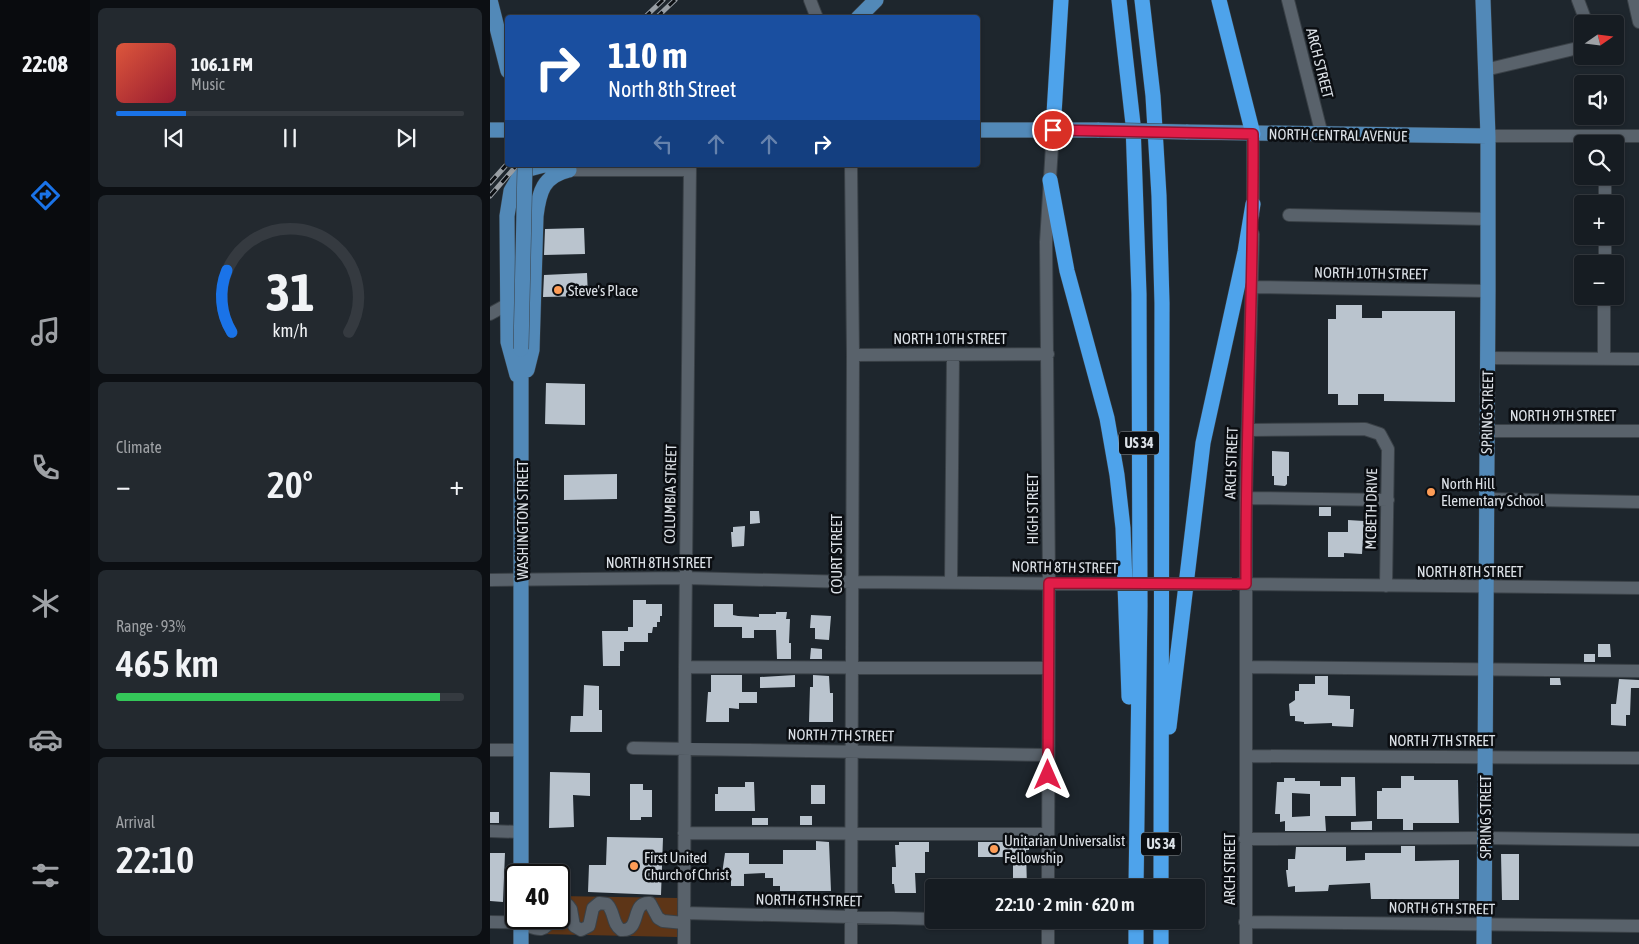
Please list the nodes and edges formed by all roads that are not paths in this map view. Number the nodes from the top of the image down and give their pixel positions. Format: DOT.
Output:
graph roads {
  1 [pos="490,0"];
  2 [pos="810,0"];
  3 [pos="876,0"];
  4 [pos="1061,0"];
  5 [pos="1119,0"];
  6 [pos="1142,0"];
  7 [pos="1219,0"];
  8 [pos="1288,0"];
  9 [pos="1483,0"];
  10 [pos="1578,0"];
  11 [pos="1634,0"];
  12 [pos="816,15"];
  13 [pos="861,15"];
  14 [pos="1584,15"];
  15 [pos="1639,22"];
  16 [pos="1574,49"];
  17 [pos="505,59"];
  18 [pos="1485,70"];
  19 [pos="490,130"];
  20 [pos="505,130"];
  21 [pos="980,130"];
  22 [pos="1053,130"];
  23 [pos="1253,134"];
  24 [pos="1322,135"];
  25 [pos="1488,136"];
  26 [pos="1639,136"];
  27 [pos="1624,138"];
  28 [pos="1574,139"];
  29 [pos="525,167"];
  30 [pos="536,167"];
  31 [pos="554,167"];
  32 [pos="851,167"];
  33 [pos="690,168"];
  34 [pos="569,170"];
  35 [pos="1050,180"];
  36 [pos="1253,204"];
  37 [pos="1289,215"];
  38 [pos="1488,219"];
  39 [pos="1253,287"];
  40 [pos="1488,291"];
  41 [pos="508,304"];
  42 [pos="1604,305"];
  43 [pos="490,314"];
  44 [pos="1048,354"];
  45 [pos="852,355"];
  46 [pos="952,355"];
  47 [pos="1488,358"];
  48 [pos="1604,358"];
  49 [pos="1639,359"];
  50 [pos="521,391"];
  51 [pos="1249,430"];
  52 [pos="1487,431"];
  53 [pos="1639,431"];
  54 [pos="1246,498"];
  55 [pos="1486,499"];
  56 [pos="1388,500"];
  57 [pos="1639,502"];
  58 [pos="686,578"];
  59 [pos="490,580"];
  60 [pos="522,580"];
  61 [pos="852,582"];
  62 [pos="951,583"];
  63 [pos="1049,583"];
  64 [pos="1246,584"];
  65 [pos="1386,586"];
  66 [pos="1485,587"];
  67 [pos="1639,588"];
  68 [pos="685,667"];
  69 [pos="851,667"];
  70 [pos="1246,667"];
  71 [pos="1048,668"];
  72 [pos="1485,669"];
  73 [pos="1639,670"];
  74 [pos="633,748"];
  75 [pos="684,748"];
  76 [pos="490,750"];
  77 [pos="522,750"];
  78 [pos="851,751"];
  79 [pos="1048,756"];
  80 [pos="1246,756"];
  81 [pos="1485,756"];
  82 [pos="1639,758"];
  83 [pos="1160,801"];
  84 [pos="1136,830"];
  85 [pos="490,831"];
  86 [pos="521,832"];
  87 [pos="684,833"];
  88 [pos="851,834"];
  89 [pos="1048,834"];
  90 [pos="1484,838"];
  91 [pos="1245,839"];
  92 [pos="1639,840"];
  93 [pos="521,864"];
  94 [pos="1048,879"];
  95 [pos="1136,879"];
  96 [pos="1160,879"];
  97 [pos="570,908"];
  98 [pos="851,917"];
  99 [pos="684,918"];
  100 [pos="925,919"];
  101 [pos="505,921"];
  102 [pos="490,922"];
  103 [pos="1245,922"];
  104 [pos="1484,924"];
  105 [pos="1639,926"];
  106 [pos="521,929"];
  107 [pos="1048,929"];
  108 [pos="1136,929"];
  109 [pos="1160,929"];
  110 [pos="521,944"];
  111 [pos="684,944"];
  112 [pos="850,944"];
  113 [pos="1048,944"];
  114 [pos="1136,944"];
  115 [pos="1160,944"];
  116 [pos="1246,944"];
  117 [pos="1484,944"];
  1 -- 17 [label="main road"];
  2 -- 12 [label="street"];
  3 -- 13 [label="main road"];
  4 -- 22 [label="highway"];
  5 -- 84 [label="highway, US 34"];
  6 -- 83 [label="highway, US 34"];
  7 -- 23 [label="highway"];
  8 -- 24 [label="street, ARCH STREET"];
  9 -- 18 [label="main road, SPRING STREET"];
  10 -- 14 [label="street"];
  11 -- 15 [label="street"];
  16 -- 18 [label="street"];
  18 -- 25 [label="main road, SPRING STREET"];
  19 -- 20 [label="main road"];
  21 -- 22 [label="main road, NORTH CENTRAL AVENUE"];
  22 -- 23 [label="main road, NORTH CENTRAL AVENUE, bridge"];
  22 -- 35 [label="street, HIGH STREET"];
  23 -- 24 [label="main road, NORTH CENTRAL AVENUE"];
  23 -- 36 [label="street, ARCH STREET"];
  24 -- 25 [label="main road, NORTH CENTRAL AVENUE"];
  25 -- 28 [label="street, NORTH CENTRAL AVENUE"];
  25 -- 38 [label="main road, SPRING STREET"];
  26 -- 27 [label="street, NORTH CENTRAL AVENUE"];
  29 -- 50 [label="main road, WASHINGTON STREET, bridge"];
  30 -- 41 [label="main road"];
  31 -- 34 [label="main road"];
  32 -- 45 [label="street, COURT STREET"];
  33 -- 34 [label="street"];
  33 -- 58 [label="street, COLUMBIA STREET"];
  34 -- 50 [label="main road"];
  35 -- 44 [label="street, HIGH STREET"];
  35 -- 84 [label="highway"];
  36 -- 39 [label="street, ARCH STREET"];
  36 -- 83 [label="highway"];
  37 -- 38 [label="street"];
  38 -- 40 [label="main road, SPRING STREET"];
  39 -- 40 [label="street, NORTH 10TH STREET"];
  39 -- 51 [label="street, ARCH STREET"];
  40 -- 47 [label="main road, SPRING STREET"];
  41 -- 43 [label="street"];
  41 -- 50 [label="main road"];
  42 -- 48 [label="street"];
  44 -- 46 [label="street, NORTH 10TH STREET"];
  44 -- 63 [label="street, HIGH STREET"];
  45 -- 46 [label="street, NORTH 10TH STREET"];
  45 -- 61 [label="street, COURT STREET"];
  46 -- 62 [label="street"];
  47 -- 48 [label="street"];
  47 -- 52 [label="main road, SPRING STREET"];
  48 -- 49 [label="street"];
  50 -- 60 [label="main road, WASHINGTON STREET"];
  51 -- 54 [label="street, ARCH STREET"];
  51 -- 56 [label="street, MCBETH DRIVE"];
  52 -- 53 [label="street, NORTH 9TH STREET"];
  52 -- 55 [label="main road, SPRING STREET"];
  54 -- 56 [label="street"];
  54 -- 64 [label="street, ARCH STREET"];
  55 -- 57 [label="street"];
  55 -- 66 [label="main road, SPRING STREET"];
  56 -- 65 [label="street, MCBETH DRIVE"];
  58 -- 60 [label="street, NORTH 8TH STREET"];
  58 -- 61 [label="street, NORTH 8TH STREET"];
  58 -- 68 [label="street, COLUMBIA STREET"];
  59 -- 60 [label="street, NORTH 8TH STREET"];
  60 -- 77 [label="main road, WASHINGTON STREET"];
  61 -- 62 [label="street, NORTH 8TH STREET"];
  61 -- 69 [label="street, COURT STREET"];
  62 -- 63 [label="street, NORTH 8TH STREET"];
  63 -- 64 [label="street, NORTH 8TH STREET, bridge"];
  63 -- 71 [label="street, HIGH STREET"];
  64 -- 65 [label="street, NORTH 8TH STREET"];
  64 -- 70 [label="street, ARCH STREET"];
  65 -- 66 [label="street, NORTH 8TH STREET"];
  66 -- 67 [label="street, NORTH 8TH STREET"];
  66 -- 72 [label="main road, SPRING STREET"];
  68 -- 69 [label="street"];
  68 -- 75 [label="street, COLUMBIA STREET"];
  69 -- 71 [label="street"];
  69 -- 78 [label="street, COURT STREET"];
  70 -- 72 [label="street"];
  70 -- 80 [label="street, ARCH STREET"];
  71 -- 79 [label="street, HIGH STREET"];
  72 -- 73 [label="street"];
  72 -- 81 [label="main road, SPRING STREET"];
  74 -- 75 [label="street, NORTH 7TH STREET"];
  75 -- 78 [label="street, NORTH 7TH STREET"];
  75 -- 87 [label="street, COLUMBIA STREET"];
  76 -- 77 [label="street"];
  77 -- 86 [label="main road, WASHINGTON STREET"];
  78 -- 79 [label="street, NORTH 7TH STREET"];
  78 -- 88 [label="street, COURT STREET"];
  79 -- 89 [label="street, HIGH STREET"];
  80 -- 81 [label="street, NORTH 7TH STREET"];
  80 -- 91 [label="street, ARCH STREET"];
  81 -- 82 [label="street, NORTH 7TH STREET"];
  81 -- 90 [label="main road, SPRING STREET"];
  83 -- 96 [label="highway, US 34"];
  84 -- 95 [label="highway, US 34"];
  85 -- 86 [label="street"];
  86 -- 93 [label="main road, WASHINGTON STREET"];
  87 -- 88 [label="street"];
  87 -- 99 [label="street, COLUMBIA STREET"];
  88 -- 89 [label="street"];
  88 -- 98 [label="street, COURT STREET"];
  89 -- 94 [label="street, HIGH STREET"];
  90 -- 91 [label="street"];
  90 -- 92 [label="street"];
  90 -- 104 [label="main road, SPRING STREET"];
  91 -- 103 [label="street, ARCH STREET"];
  97 -- 99 [label="street, NORTH 6TH STREET"];
  98 -- 99 [label="street, NORTH 6TH STREET"];
  98 -- 100 [label="street, NORTH 6TH STREET"];
  98 -- 112 [label="street, COURT STREET"];
  99 -- 111 [label="street, COLUMBIA STREET"];
  101 -- 102 [label="street"];
  103 -- 104 [label="street, NORTH 6TH STREET"];
  103 -- 116 [label="street, ARCH STREET"];
  104 -- 105 [label="street, NORTH 6TH STREET"];
  104 -- 117 [label="main road, SPRING STREET"];
  106 -- 110 [label="main road"];
  107 -- 113 [label="street"];
  108 -- 114 [label="highway"];
  109 -- 115 [label="highway"];
}
